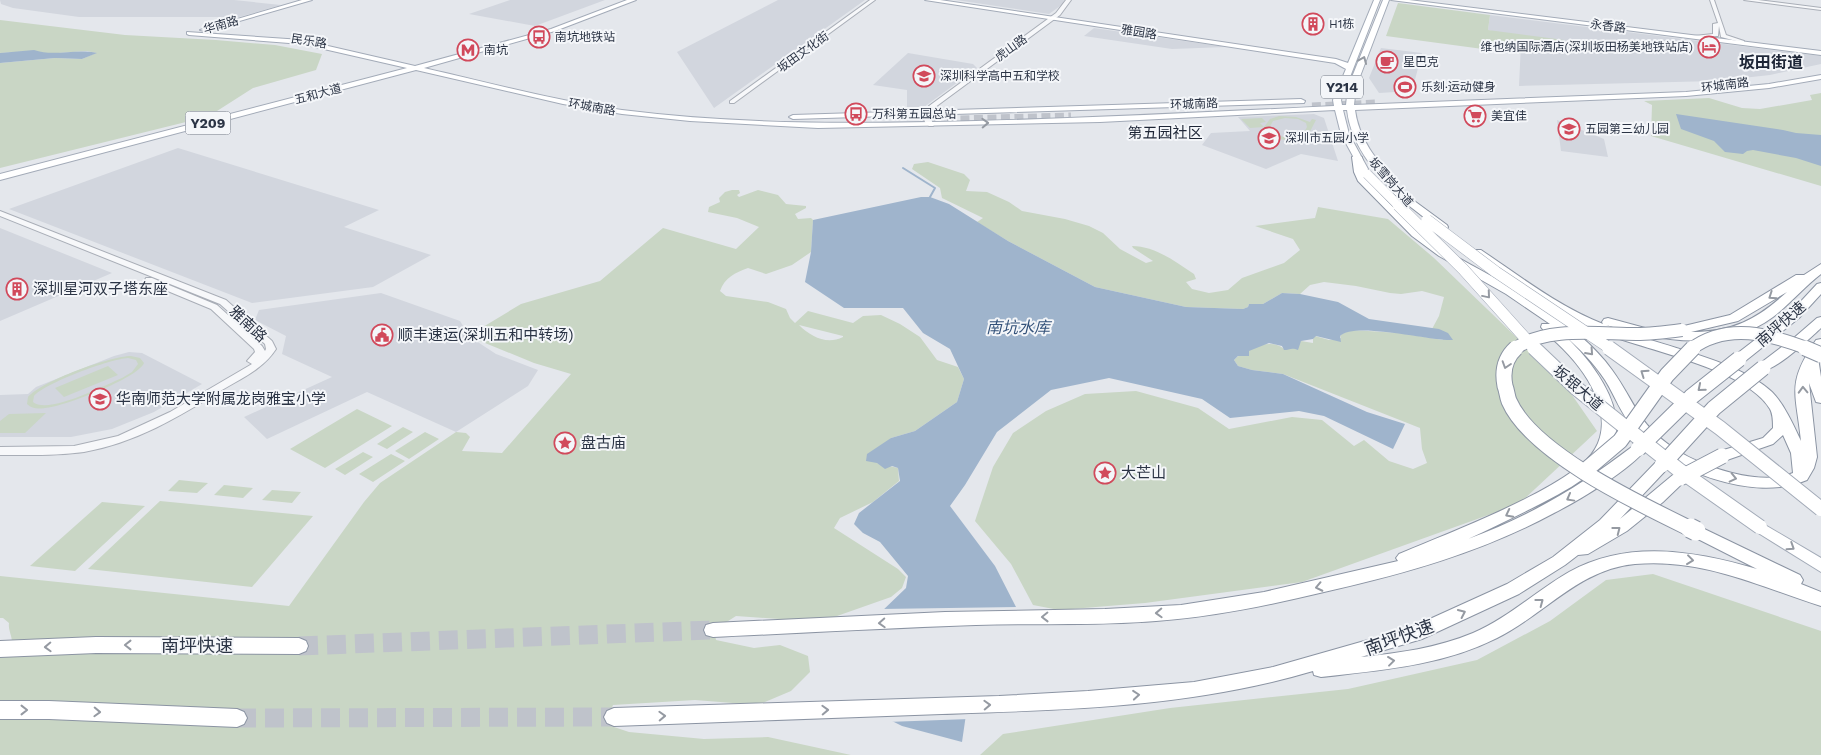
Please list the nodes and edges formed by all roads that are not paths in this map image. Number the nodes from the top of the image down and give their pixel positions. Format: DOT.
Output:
graph roads {
  1 [pos="303,0"];
  2 [pos="309,0"];
  3 [pos="625,0"];
  4 [pos="633,0"];
  5 [pos="873,0"];
  6 [pos="928,0"];
  7 [pos="941,0"];
  8 [pos="1069,0"];
  9 [pos="1073,0"];
  10 [pos="1377,0"];
  11 [pos="1386,0"];
  12 [pos="1394,0"];
  13 [pos="1403,0"];
  14 [pos="1707,0"];
  15 [pos="1712,0"];
  16 [pos="1746,0"];
  17 [pos="1755,0"];
  18 [pos="1821,9"];
  19 [pos="1054,18"];
  20 [pos="230,22"];
  21 [pos="196,32"];
  22 [pos="230,32"];
  23 [pos="1697,36"];
  24 [pos="500,42"];
  25 [pos="1742,42"];
  26 [pos="1821,52"];
  27 [pos="454,58"];
  28 [pos="1353,58"];
  29 [pos="396,59"];
  30 [pos="386,61"];
  31 [pos="418,66"];
  32 [pos="1349,68"];
  33 [pos="1821,70"];
  34 [pos="439,73"];
  35 [pos="388,76"];
  36 [pos="371,77"];
  37 [pos="468,77"];
  38 [pos="1821,78"];
  39 [pos="1629,94"];
  40 [pos="732,102"];
  41 [pos="1264,102"];
  42 [pos="1376,102"];
  43 [pos="1350,103"];
  44 [pos="1338,104"];
  45 [pos="1105,112"];
  46 [pos="1131,114"];
  47 [pos="1233,114"];
  48 [pos="925,116"];
  49 [pos="777,124"];
  50 [pos="931,125"];
  51 [pos="1357,157"];
  52 [pos="0,173"];
  53 [pos="1366,174"];
  54 [pos="0,177"];
  55 [pos="1398,192"];
  56 [pos="0,213"];
  57 [pos="0,220"];
  58 [pos="1818,270"];
  59 [pos="1480,274"];
  60 [pos="1821,287"];
  61 [pos="1534,290"];
  62 [pos="1821,320"];
  63 [pos="1821,343"];
  64 [pos="1816,357"];
  65 [pos="1821,399"];
  66 [pos="1782,417"];
  67 [pos="0,445"];
  68 [pos="0,451"];
  69 [pos="1587,469"];
  70 [pos="1801,476"];
  71 [pos="1821,509"];
  72 [pos="1559,561"];
  73 [pos="1821,566"];
  74 [pos="1353,580"];
  75 [pos="1821,594"];
  76 [pos="1821,599"];
  77 [pos="713,630"];
  78 [pos="299,646"];
  79 [pos="0,649"];
  80 [pos="1273,675"];
  81 [pos="0,710"];
  82 [pos="614,717"];
  83 [pos="237,718"];
  1 -- 21 [label="main road, 华南路"];
  2 -- 20 [label="main road, 华南路"];
  3 -- 24 [label="main road, 五和大道 / Y209"];
  4 -- 27 [label="main road, 五和大道 / Y209"];
  5 -- 40 [label="street, 坂田文化街"];
  6 -- 19 [label="main road, 雅园路"];
  7 -- 19 [label="main road, 雅园路"];
  8 -- 19 [label="street, 虎山路"];
  9 -- 19 [label="street, 虎山路"];
  10 -- 28 [label="main road, Y214"];
  43 -- 11 [label="main road, Y214, one-way"];
  12 -- 26 [label="main road, 永香路"];
  13 -- 23 [label="main road, 永香路"];
  14 -- 23 [label="street"];
  15 -- 25 [label="street"];
  16 -- 18 [label="street"];
  17 -- 18 [label="street"];
  19 -- 28 [label="main road, 雅园路"];
  19 -- 32 [label="main road, 雅园路"];
  19 -- 48 [label="street, 虎山路"];
  20 -- 21 [label="main road, 华南路"];
  20 -- 22 [label="main road"];
  21 -- 22 [label="main road, 民乐路"];
  21 -- 30 [label="main road, 民乐路"];
  22 -- 29 [label="main road, 民乐路"];
  23 -- 25 [label="main road, 永香路"];
  24 -- 29 [label="main road"];
  24 -- 31 [label="main road, 五和大道 / Y209"];
  25 -- 26 [label="main road, 永香路"];
  27 -- 31 [label="main road, 五和大道 / Y209"];
  27 -- 37 [label="main road"];
  28 -- 32 [label="main road, Y214"];
  29 -- 31 [label="main road"];
  30 -- 31 [label="main road, 民乐路"];
  30 -- 36 [label="main road"];
  31 -- 34 [label="main road, 环城南路"];
  31 -- 35 [label="main road, 五和大道 / Y209"];
  31 -- 36 [label="main road, 五和大道 / Y209"];
  31 -- 37 [label="main road, 环城南路"];
  32 -- 44 [label="main road, Y214"];
  33 -- 39 [label="main road, 环城南路"];
  34 -- 35 [label="main road"];
  34 -- 37 [label="main road, 环城南路"];
  35 -- 54 [label="main road, 五和大道 / Y209"];
  36 -- 52 [label="main road, 五和大道 / Y209"];
  37 -- 48 [label="main road, 环城南路"];
  37 -- 49 [label="main road, 环城南路"];
  38 -- 39 [label="main road, 环城南路"];
  39 -- 42 [label="main road, 环城南路"];
  39 -- 43 [label="main road, 环城南路"];
  41 -- 44 [label="main road, 环城南路"];
  41 -- 45 [label="main road"];
  41 -- 48 [label="main road, 环城南路"];
  43 -- 44 [label="main road, 环城南路"];
  43 -- 55 [label="main road, 坂雪岗大道 / Y214"];
  44 -- 47 [label="main road, 环城南路"];
  44 -- 51 [label="main road, 坂雪岗大道 / Y214"];
  45 -- 46 [label="main road, 环城南路"];
  45 -- 46 [label="main road, 环城南路"];
  46 -- 47 [label="main road"];
  50 -- 47 [label="main road, 环城南路, one-way"];
  48 -- 49 [label="main road, 环城南路"];
  48 -- 50 [label="street"];
  49 -- 50 [label="main road, 环城南路"];
  51 -- 53 [label="main road, 坂雪岗大道 / Y214"];
  51 -- 59 [label="highway"];
  53 -- 73 [label="main road, 坂银大道, one-way, bridge"];
  55 -- 61 [label="highway"];
  71 -- 55 [label="main road, 坂雪岗大道 / Y214, one-way, bridge"];
  56 -- 68 [label="street, 雅南路"];
  57 -- 67 [label="street, 雅南路"];
  58 -- 61 [label="highway"];
  58 -- 75 [label="highway, one-way, bridge"];
  59 -- 69 [label="highway"];
  59 -- 70 [label="highway, one-way"];
  60 -- 74 [label="highway, 南坪快速, one-way, bridge"];
  61 -- 66 [label="highway"];
  62 -- 72 [label="highway, 南坪快速, bridge"];
  63 -- 64 [label="highway"];
  64 -- 65 [label="highway"];
  64 -- 69 [label="highway, bridge"];
  70 -- 64 [label="highway, one-way"];
  66 -- 70 [label="highway"];
  72 -- 66 [label="highway, one-way, bridge"];
  69 -- 74 [label="highway, one-way"];
  80 -- 72 [label="highway, 南坪快速, one-way"];
  74 -- 77 [label="highway, one-way"];
  80 -- 76 [label="highway, one-way"];
  78 -- 79 [label="highway, 南坪快速, one-way"];
  82 -- 80 [label="highway, 南坪快速, one-way"];
  81 -- 83 [label="highway, one-way"];
}
